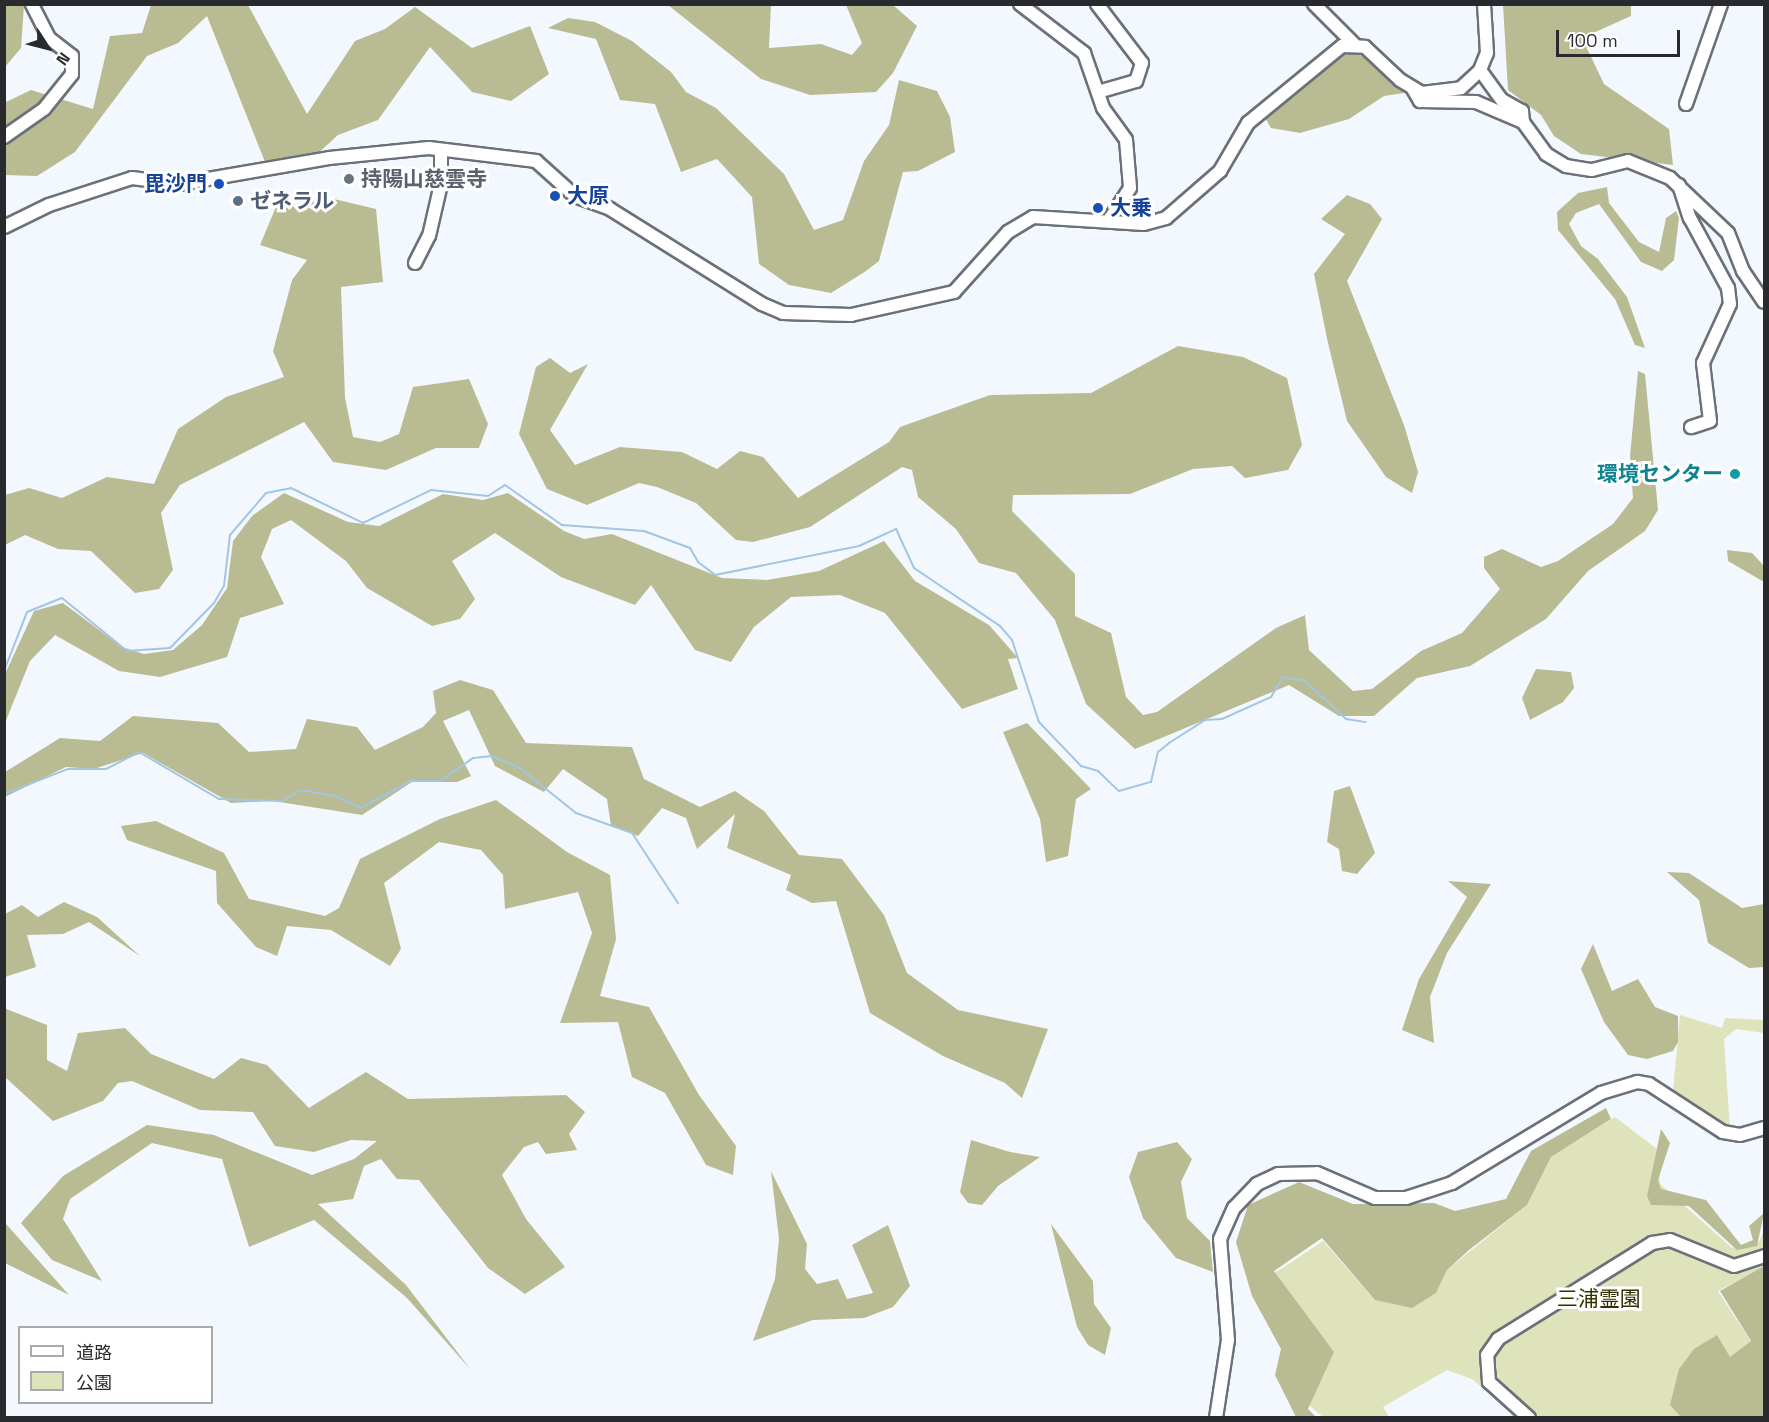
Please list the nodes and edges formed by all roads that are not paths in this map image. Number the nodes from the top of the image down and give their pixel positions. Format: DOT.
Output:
graph roads {
  1 [pos="32,4"];
  2 [pos="1020,4"];
  3 [pos="1097,4"];
  4 [pos="1314,4"];
  5 [pos="1484,4"];
  6 [pos="1721,4"];
  7 [pos="1354,44"];
  8 [pos="1480,70"];
  9 [pos="1413,89"];
  10 [pos="1100,91"];
  11 [pos="1686,104"];
  12 [pos="1523,122"];
  13 [pos="4,137"];
  14 [pos="441,151"];
  15 [pos="1679,184"];
  16 [pos="1110,219"];
  17 [pos="4,227"];
  18 [pos="415,263"];
  19 [pos="1764,302"];
  20 [pos="1691,427"];
  21 [pos="1764,1128"];
  22 [pos="1764,1256"];
  23 [pos="1216,1418"];
  24 [pos="1529,1418"];
  1 -- 13 [label="street"];
  2 -- 10 [label="street"];
  3 -- 10 [label="street"];
  4 -- 7 [label="street"];
  5 -- 8 [label="street"];
  6 -- 11 [label="street"];
  7 -- 9 [label="street"];
  7 -- 16 [label="street"];
  8 -- 9 [label="street"];
  8 -- 12 [label="street"];
  9 -- 12 [label="street"];
  10 -- 16 [label="street"];
  12 -- 15 [label="street"];
  14 -- 16 [label="street"];
  14 -- 17 [label="street"];
  14 -- 18 [label="street"];
  15 -- 19 [label="street"];
  15 -- 20 [label="street"];
  21 -- 23 [label="street"];
  22 -- 24 [label="street"];
}
